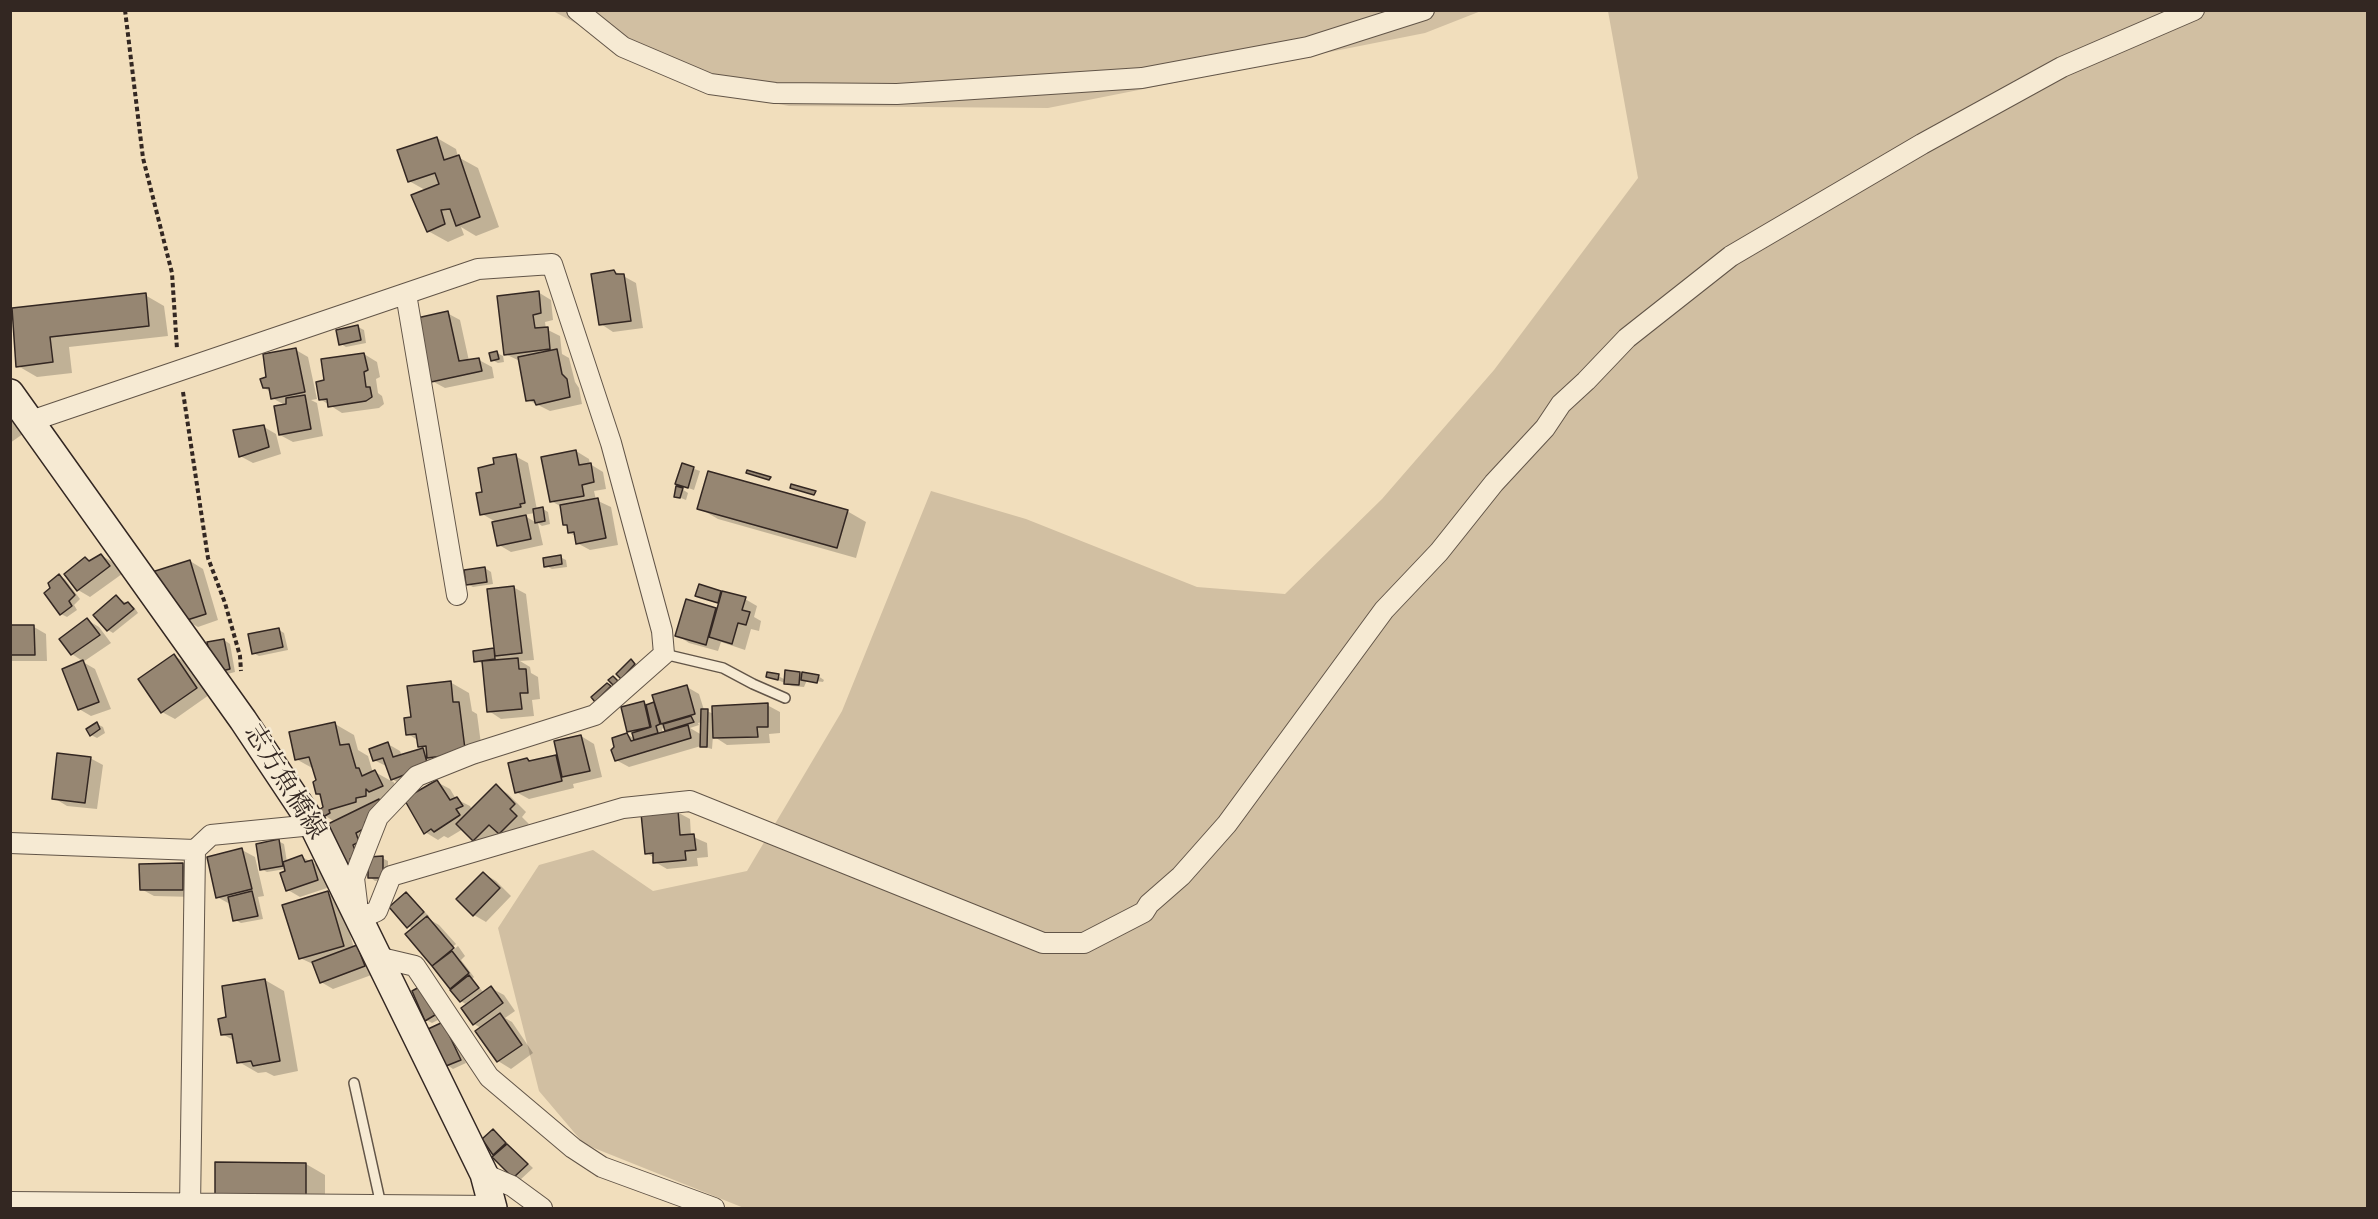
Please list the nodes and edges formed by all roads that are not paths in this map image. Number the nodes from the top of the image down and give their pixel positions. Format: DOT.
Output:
graph roads {
  1 [pos="577,10"];
  2 [pos="1424,10"];
  3 [pos="2194,10"];
  4 [pos="406,294"];
  5 [pos="10,393"];
  6 [pos="31,422"];
  7 [pos="457,595"];
  8 [pos="664,654"];
  9 [pos="785,698"];
  10 [pos="313,825"];
  11 [pos="10,843"];
  12 [pos="195,850"];
  13 [pos="359,919"];
  14 [pos="377,957"];
  15 [pos="354,1083"];
  16 [pos="484,1174"];
  17 [pos="10,1202"];
  18 [pos="687,1202"];
  19 [pos="381,1205"];
  20 [pos="190,1206"];
  21 [pos="493,1207"];
  22 [pos="542,1209"];
  23 [pos="714,1209"];
  1 -- 2 [label="street"];
  3 -- 13 [label="street"];
  4 -- 6 [label="street"];
  4 -- 7 [label="street"];
  4 -- 8 [label="street"];
  5 -- 6 [label="main road, 志方魚橋線"];
  6 -- 10 [label="main road, 志方魚橋線"];
  8 -- 9 [label="lane"];
  8 -- 13 [label="street"];
  10 -- 12 [label="street"];
  10 -- 13 [label="main road, 志方魚橋線"];
  11 -- 12 [label="street"];
  12 -- 20 [label="street"];
  13 -- 14 [label="main road, 志方魚橋線"];
  14 -- 16 [label="main road, 志方魚橋線"];
  14 -- 18 [label="street"];
  15 -- 19 [label="lane"];
  16 -- 21 [label="main road, 志方魚橋線"];
  16 -- 22 [label="street"];
  17 -- 20 [label="street"];
  18 -- 23 [label="street"];
  19 -- 20 [label="street"];
  19 -- 21 [label="street"];
}
